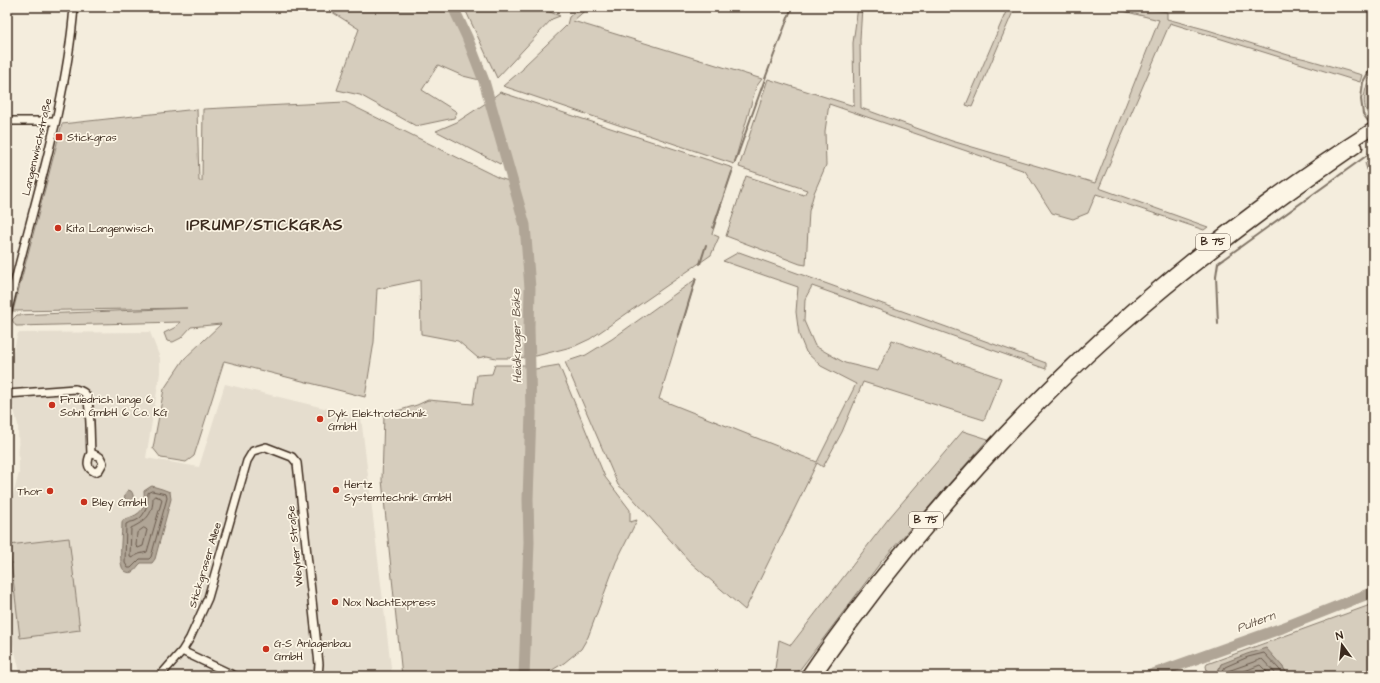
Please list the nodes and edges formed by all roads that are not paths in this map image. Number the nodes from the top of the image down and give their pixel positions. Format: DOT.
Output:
graph roads {
  1 [pos="74,7"];
  2 [pos="7,121"];
  3 [pos="55,121"];
  4 [pos="1370,133"];
  5 [pos="7,314"];
  6 [pos="7,394"];
  7 [pos="91,452"];
  8 [pos="253,452"];
  9 [pos="182,651"];
  10 [pos="160,676"];
  11 [pos="235,676"];
  12 [pos="318,676"];
  13 [pos="806,676"];
  14 [pos="815,676"];
  1 -- 3 [label="street, Langenwischstraße"];
  2 -- 3 [label="street"];
  3 -- 5 [label="street, Langenwischstraße"];
  4 -- 13 [label="highway, B 75"];
  4 -- 14 [label="highway, B 75"];
  6 -- 7 [label="street"];
  8 -- 9 [label="street, Stickgraser Allee"];
  8 -- 12 [label="street, Weyher Straße"];
  9 -- 10 [label="street, Stickgraser Allee"];
  9 -- 11 [label="street"];
}
